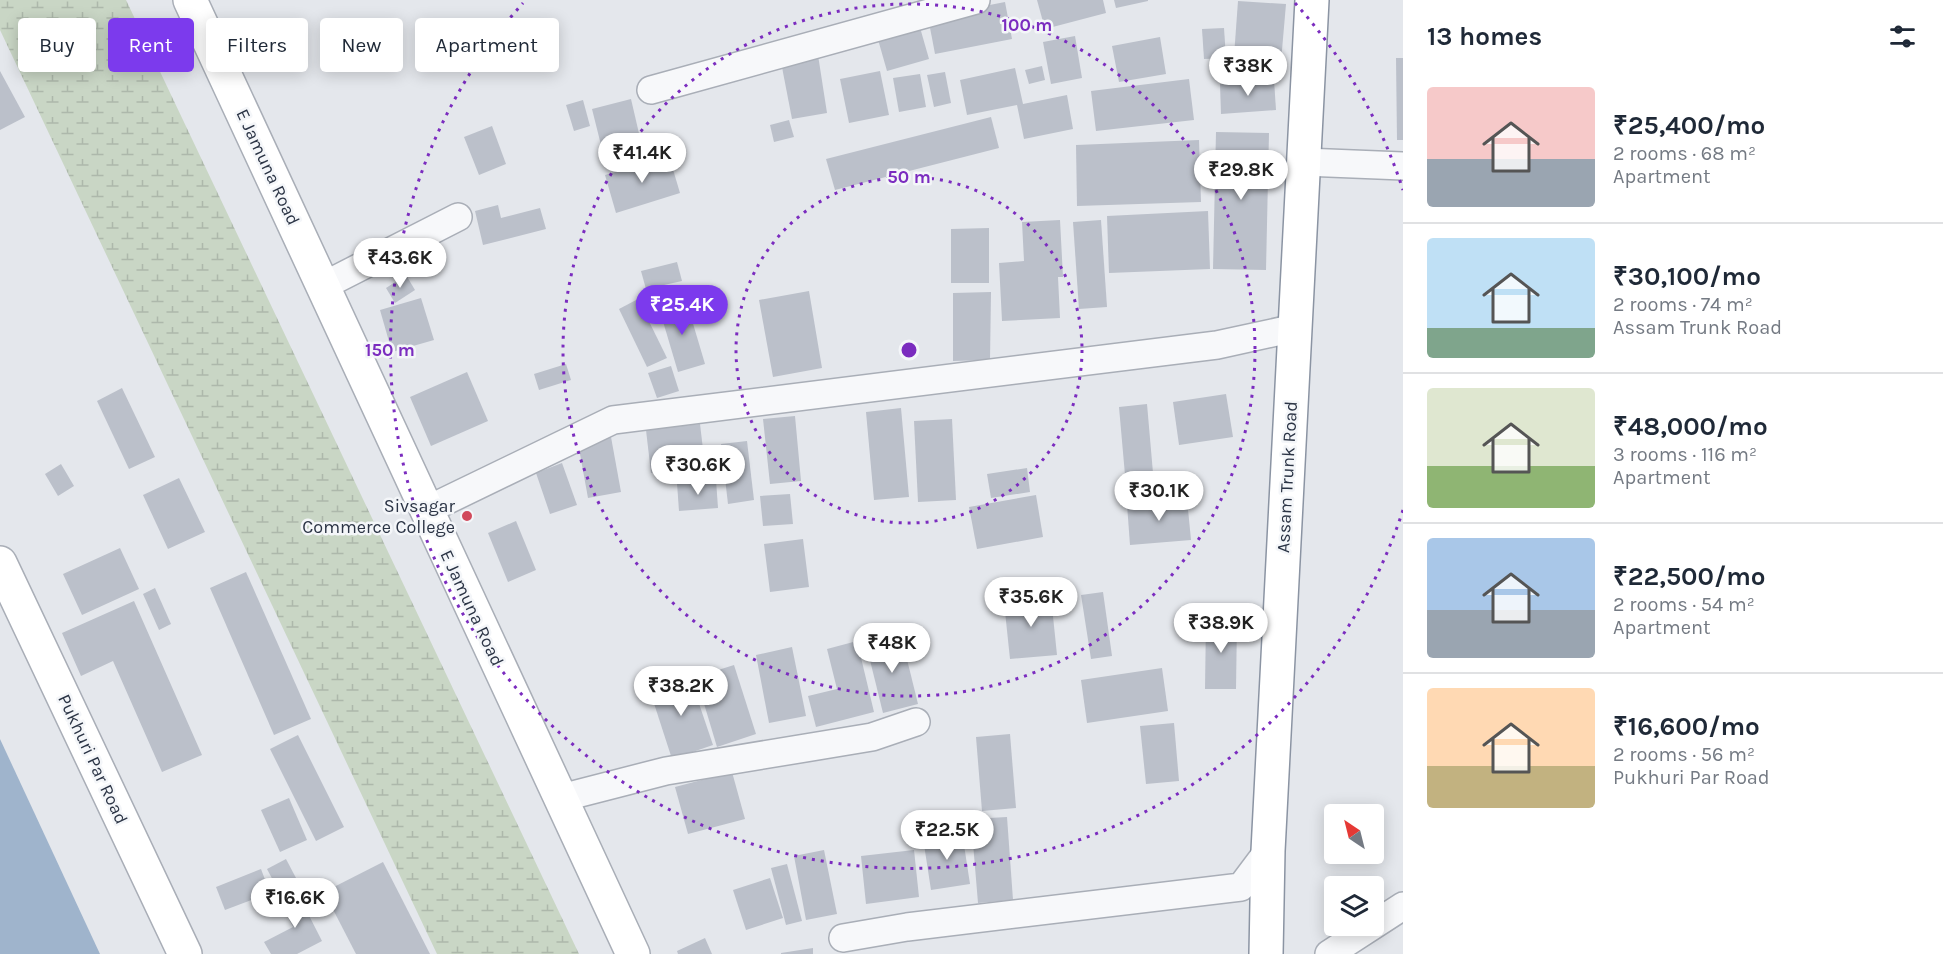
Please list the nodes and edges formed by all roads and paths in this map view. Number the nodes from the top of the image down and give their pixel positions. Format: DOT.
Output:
graph roads {
  1 [pos="190,0"];
  2 [pos="976,0"];
  3 [pos="1312,0"];
  4 [pos="651,90"];
  5 [pos="1304,162"];
  6 [pos="1403,166"];
  7 [pos="458,217"];
  8 [pos="323,286"];
  9 [pos="1295,328"];
  10 [pos="427,510"];
  11 [pos="0,563"];
  12 [pos="916,722"];
  13 [pos="561,798"];
  14 [pos="1268,851"];
  15 [pos="1403,906"];
  16 [pos="843,938"];
  17 [pos="1267,953"];
  18 [pos="185,954"];
  19 [pos="633,954"];
  20 [pos="1329,954"];
  1 -- 8 [label="main road, E Jamuna Road"];
  2 -- 4 [label="street"];
  3 -- 5 [label="main road, Assam Trunk Road"];
  5 -- 6 [label="street"];
  5 -- 9 [label="main road, Assam Trunk Road"];
  7 -- 8 [label="street"];
  8 -- 10 [label="main road, E Jamuna Road"];
  9 -- 10 [label="street"];
  9 -- 14 [label="main road, Assam Trunk Road"];
  10 -- 13 [label="main road, E Jamuna Road"];
  11 -- 18 [label="main road, Pukhuri Par Road"];
  12 -- 13 [label="street"];
  13 -- 19 [label="main road, E Jamuna Road"];
  14 -- 16 [label="street"];
  14 -- 17 [label="main road, Assam Trunk Road"];
  15 -- 20 [label="street"];
}
